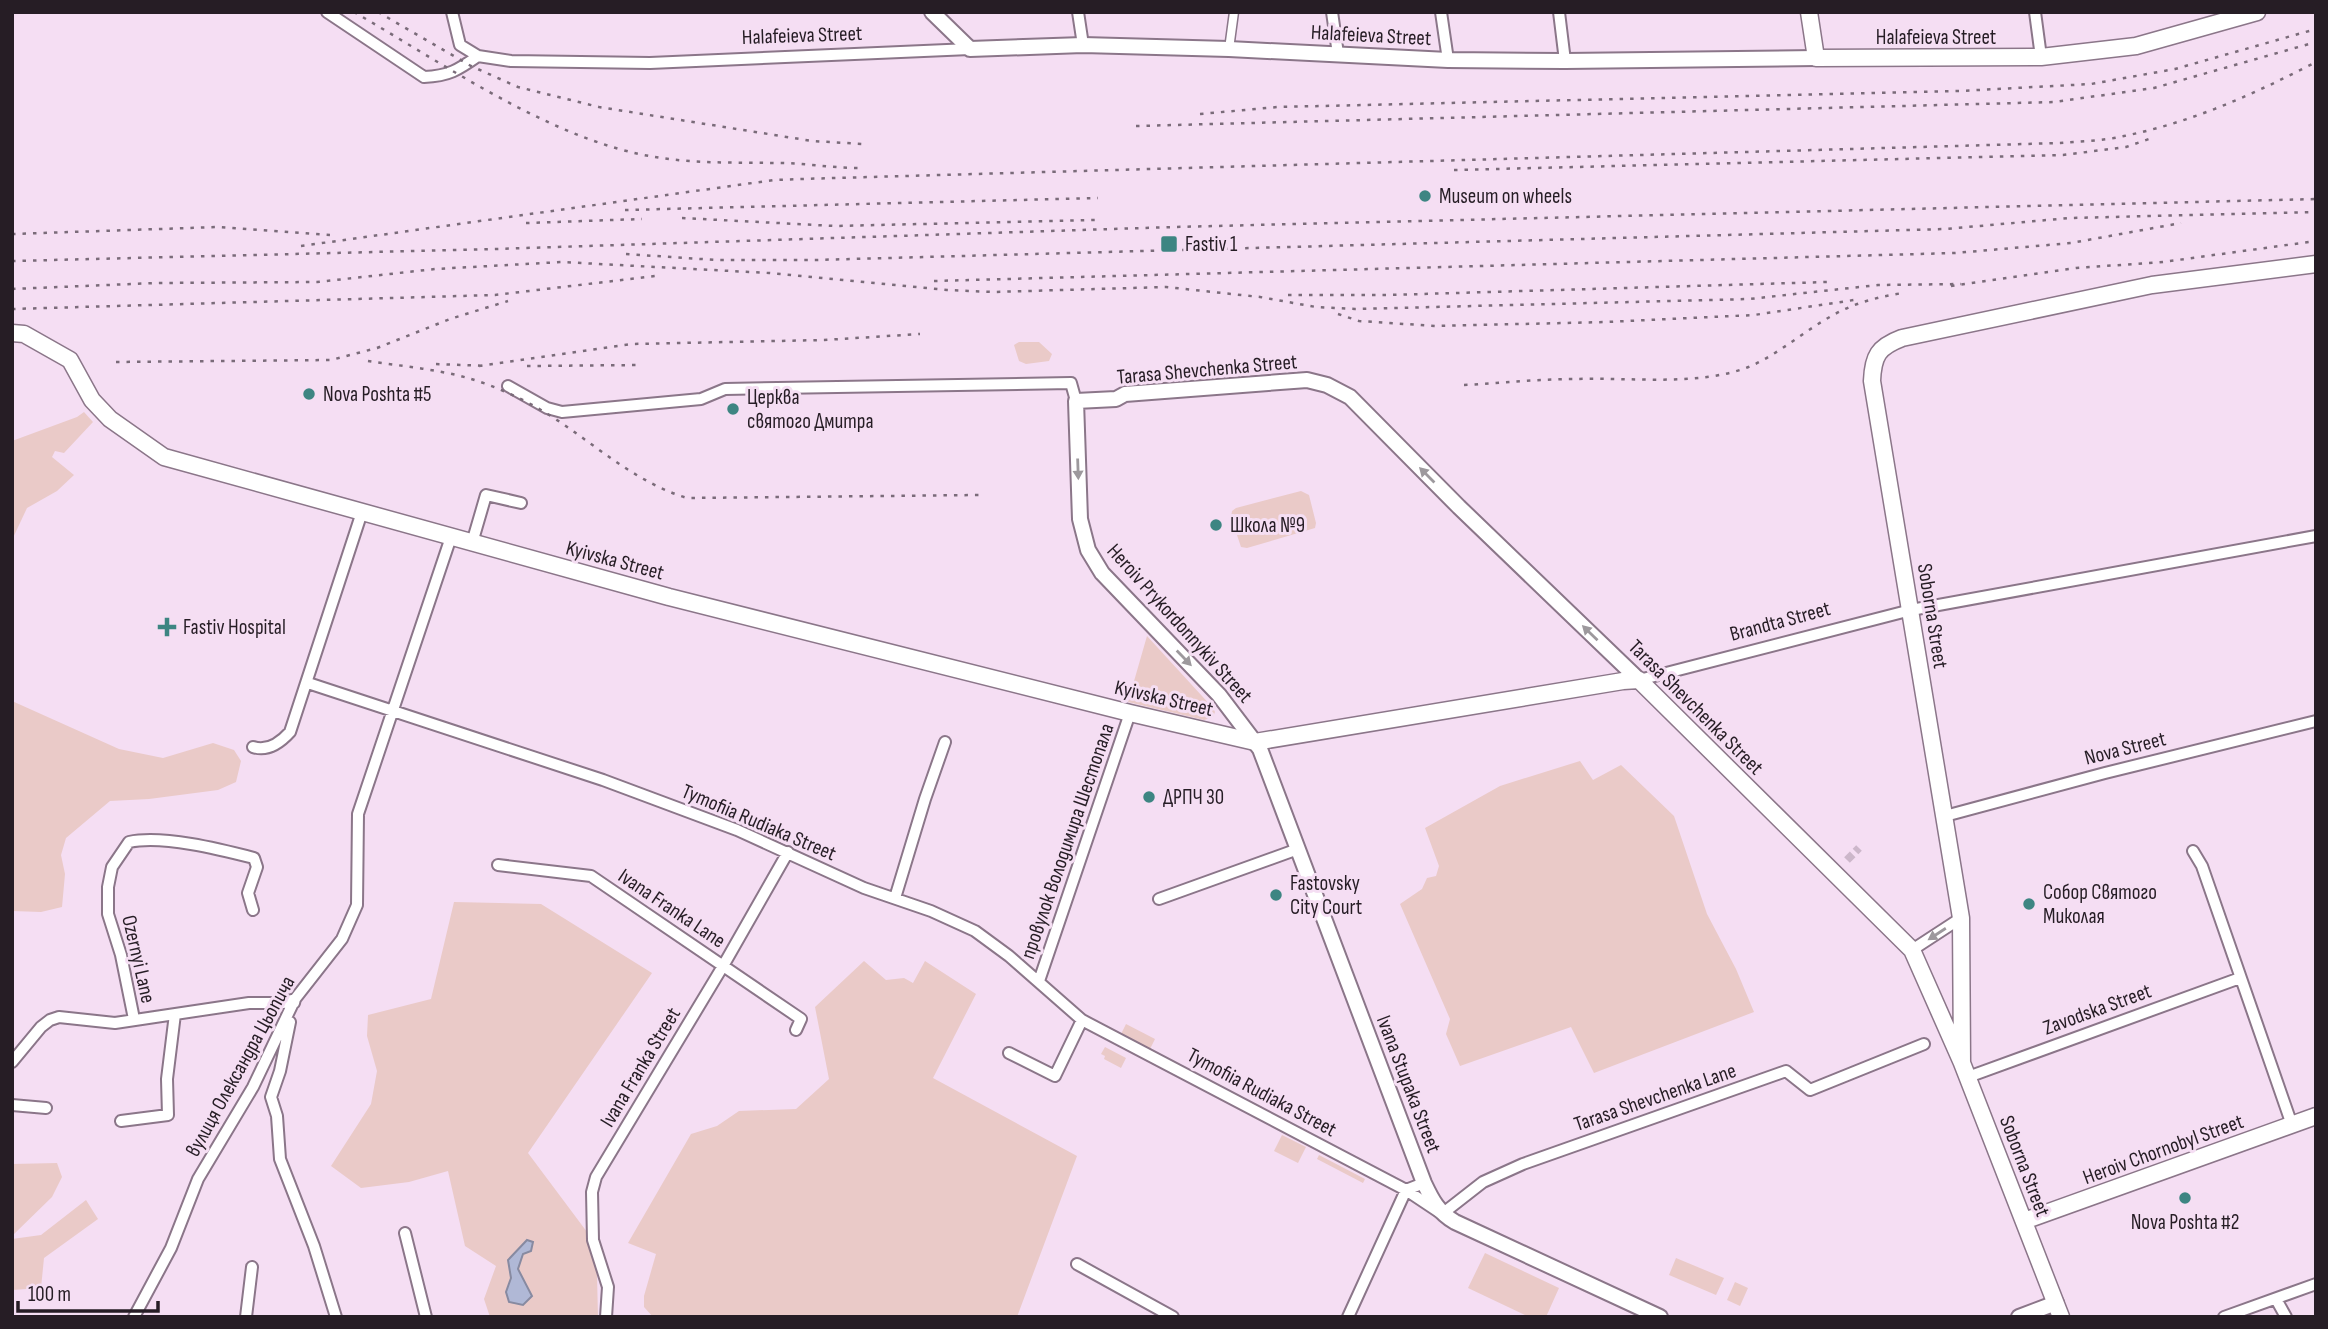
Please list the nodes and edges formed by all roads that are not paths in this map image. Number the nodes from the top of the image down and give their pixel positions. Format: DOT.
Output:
graph roads {
  1 [pos="327,12"];
  2 [pos="452,12"];
  3 [pos="932,12"];
  4 [pos="1078,12"];
  5 [pos="1234,12"];
  6 [pos="1332,12"];
  7 [pos="1441,12"];
  8 [pos="1559,12"];
  9 [pos="1808,12"];
  10 [pos="2035,12"];
  11 [pos="2257,12"];
  12 [pos="2237,15"];
  13 [pos="1083,45"];
  14 [pos="970,49"];
  15 [pos="1229,49"];
  16 [pos="1338,54"];
  17 [pos="478,56"];
  18 [pos="2041,57"];
  19 [pos="1816,58"];
  20 [pos="1448,60"];
  21 [pos="1565,61"];
  22 [pos="2316,264"];
  23 [pos="12,333"];
  24 [pos="508,386"];
  25 [pos="1076,401"];
  26 [pos="521,503"];
  27 [pos="362,512"];
  28 [pos="2316,536"];
  29 [pos="451,537"];
  30 [pos="472,543"];
  31 [pos="1911,610"];
  32 [pos="1639,680"];
  33 [pos="308,683"];
  34 [pos="393,712"];
  35 [pos="1130,713"];
  36 [pos="2316,721"];
  37 [pos="945,742"];
  38 [pos="1255,742"];
  39 [pos="253,747"];
  40 [pos="1945,816"];
  41 [pos="1298,849"];
  42 [pos="2193,851"];
  43 [pos="788,852"];
  44 [pos="498,865"];
  45 [pos="895,898"];
  46 [pos="1159,899"];
  47 [pos="253,910"];
  48 [pos="1962,918"];
  49 [pos="1912,950"];
  50 [pos="723,966"];
  51 [pos="2239,978"];
  52 [pos="1040,981"];
  53 [pos="295,999"];
  54 [pos="175,1013"];
  55 [pos="134,1019"];
  56 [pos="1082,1020"];
  57 [pos="796,1030"];
  58 [pos="1924,1044"];
  59 [pos="1009,1053"];
  60 [pos="12,1062"];
  61 [pos="1965,1070"];
  62 [pos="253,1087"];
  63 [pos="271,1097"];
  64 [pos="12,1105"];
  65 [pos="46,1108"];
  66 [pos="2316,1116"];
  67 [pos="121,1121"];
  68 [pos="2292,1125"];
  69 [pos="1424,1183"];
  70 [pos="1406,1190"];
  71 [pos="1442,1214"];
  72 [pos="2024,1221"];
  73 [pos="405,1233"];
  74 [pos="1077,1264"];
  75 [pos="252,1267"];
  76 [pos="2316,1284"];
  77 [pos="2276,1298"];
  78 [pos="2058,1310"];
  79 [pos="134,1317"];
  80 [pos="246,1317"];
  81 [pos="336,1317"];
  82 [pos="426,1317"];
  83 [pos="606,1317"];
  84 [pos="1172,1317"];
  85 [pos="1348,1317"];
  86 [pos="1660,1317"];
  87 [pos="2019,1317"];
  88 [pos="2224,1317"];
  89 [pos="2286,1317"];
  1 -- 17 [label="street"];
  2 -- 17 [label="street"];
  3 -- 14 [label="street"];
  4 -- 13 [label="street"];
  5 -- 15 [label="street"];
  6 -- 16 [label="street"];
  7 -- 20 [label="street"];
  8 -- 21 [label="street"];
  9 -- 19 [label="main road"];
  10 -- 18 [label="street"];
  11 -- 12 [label="main road, Halafeieva Street"];
  12 -- 18 [label="main road, Halafeieva Street"];
  13 -- 14 [label="street, Halafeieva Street"];
  13 -- 15 [label="street, Halafeieva Street"];
  14 -- 17 [label="street, Halafeieva Street"];
  15 -- 16 [label="street, Halafeieva Street"];
  16 -- 20 [label="street, Halafeieva Street"];
  18 -- 19 [label="main road, Halafeieva Street"];
  19 -- 21 [label="street, Halafeieva Street"];
  20 -- 21 [label="street, Halafeieva Street"];
  22 -- 31 [label="main road, Soborna Street"];
  23 -- 27 [label="main road, Kyivska Street"];
  24 -- 25 [label="street"];
  32 -- 25 [label="street, Tarasa Shevchenka Street, one-way"];
  25 -- 38 [label="street, Heroiv Prykordonnykiv Street, one-way"];
  26 -- 30 [label="street"];
  27 -- 29 [label="main road, Kyivska Street"];
  27 -- 33 [label="street"];
  28 -- 31 [label="street, Brandta Street"];
  29 -- 30 [label="main road, Kyivska Street"];
  29 -- 34 [label="street, вулиця Олександра Цьопича"];
  30 -- 35 [label="main road, Kyivska Street"];
  31 -- 32 [label="street, Brandta Street"];
  31 -- 40 [label="main road, Soborna Street"];
  32 -- 38 [label="main road, Brandta Street"];
  32 -- 49 [label="main road, Tarasa Shevchenka Street"];
  33 -- 34 [label="street, Tymofiia Rudiaka Street"];
  33 -- 39 [label="street"];
  34 -- 43 [label="street, Tymofiia Rudiaka Street"];
  34 -- 53 [label="street, вулиця Олександра Цьопича"];
  35 -- 38 [label="main road, Kyivska Street"];
  35 -- 52 [label="street, провулок Володимира Шестопала"];
  36 -- 40 [label="street, Nova Street"];
  37 -- 45 [label="street"];
  38 -- 41 [label="street, Ivana Stupaka Street"];
  40 -- 48 [label="main road, Soborna Street"];
  41 -- 46 [label="street"];
  41 -- 69 [label="street, Ivana Stupaka Street"];
  42 -- 51 [label="street"];
  43 -- 45 [label="street, Tymofiia Rudiaka Street"];
  43 -- 50 [label="street, Ivana Franka Street"];
  44 -- 50 [label="street, Ivana Franka Lane"];
  45 -- 52 [label="street, Tymofiia Rudiaka Street"];
  47 -- 55 [label="street, Ozernyi Lane"];
  48 -- 49 [label="street, one-way"];
  48 -- 61 [label="main road, Soborna Street"];
  49 -- 61 [label="main road"];
  50 -- 57 [label="street, Ivana Franka Lane"];
  50 -- 83 [label="street, Ivana Franka Street"];
  51 -- 61 [label="street, Zavodska Street"];
  51 -- 68 [label="street"];
  52 -- 56 [label="street, Tymofiia Rudiaka Street"];
  53 -- 54 [label="street"];
  53 -- 62 [label="street, вулиця Олександра Цьопича"];
  53 -- 63 [label="street"];
  54 -- 55 [label="street"];
  54 -- 67 [label="street"];
  55 -- 60 [label="street"];
  56 -- 59 [label="street"];
  56 -- 70 [label="street, Tymofiia Rudiaka Street"];
  58 -- 71 [label="street, Tarasa Shevchenka Lane"];
  61 -- 72 [label="main road, Soborna Street"];
  62 -- 63 [label="street"];
  62 -- 79 [label="street, вулиця Олександра Цьопича"];
  63 -- 81 [label="street"];
  64 -- 65 [label="street"];
  66 -- 68 [label="main road, Heroiv Chornobyl Street"];
  68 -- 72 [label="main road, Heroiv Chornobyl Street"];
  69 -- 70 [label="street"];
  69 -- 71 [label="street, Ivana Stupaka Street"];
  70 -- 71 [label="street"];
  70 -- 85 [label="street"];
  71 -- 86 [label="street"];
  72 -- 78 [label="main road, Soborna Street"];
  73 -- 82 [label="street"];
  74 -- 84 [label="street"];
  75 -- 80 [label="street"];
  76 -- 77 [label="street"];
  77 -- 88 [label="street"];
  77 -- 89 [label="street"];
  78 -- 87 [label="street"];
}
